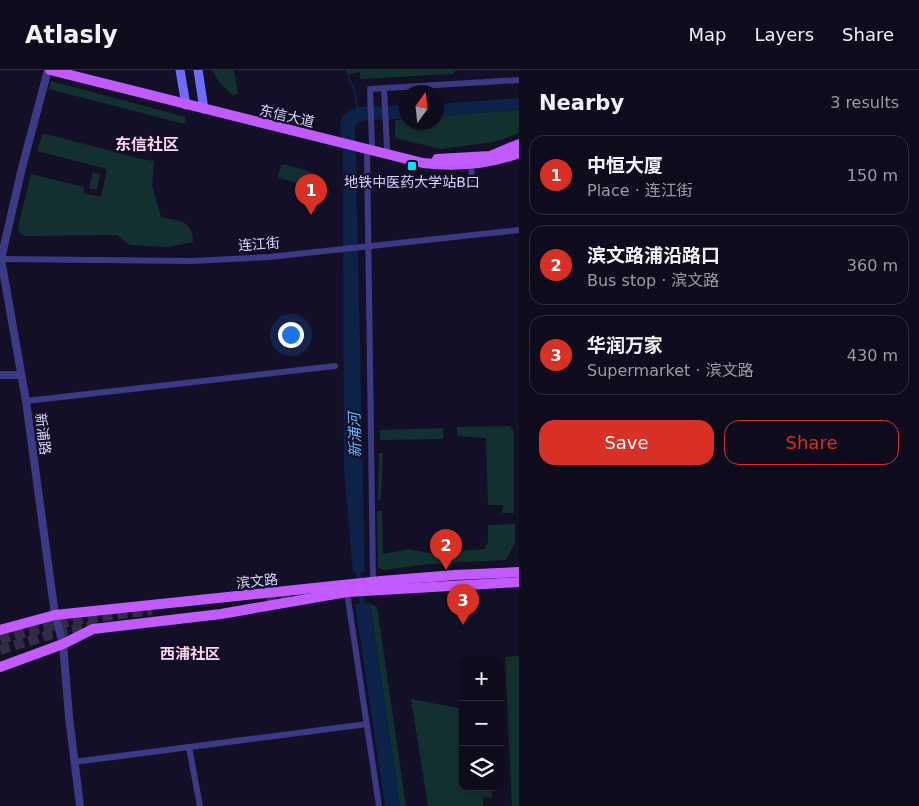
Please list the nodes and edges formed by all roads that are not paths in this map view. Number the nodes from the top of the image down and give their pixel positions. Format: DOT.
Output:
graph roads {
  1 [pos="49,70"];
  2 [pos="74,70"];
  3 [pos="180,70"];
  4 [pos="198,70"];
  5 [pos="519,80"];
  6 [pos="384,88"];
  7 [pos="185,102"];
  8 [pos="203,106"];
  9 [pos="519,144"];
  10 [pos="364,146"];
  11 [pos="386,148"];
  12 [pos="519,152"];
  13 [pos="471,165"];
  14 [pos="472,179"];
  15 [pos="519,230"];
  16 [pos="367,247"];
  17 [pos="0,259"];
  18 [pos="336,366"];
  19 [pos="21,375"];
  20 [pos="0,376"];
  21 [pos="26,401"];
  22 [pos="519,572"];
  23 [pos="519,582"];
  24 [pos="377,584"];
  25 [pos="347,588"];
  26 [pos="55,615"];
  27 [pos="0,629"];
  28 [pos="63,644"];
  29 [pos="29,656"];
  30 [pos="0,666"];
  31 [pos="0,671"];
  32 [pos="367,724"];
  33 [pos="189,747"];
  34 [pos="74,762"];
  35 [pos="80,806"];
  36 [pos="200,806"];
  37 [pos="379,806"];
  1 -- 7 [label="main road, 东信大道"];
  1 -- 17 [label="street, 新浦路"];
  2 -- 7 [label="main road, 东信大道"];
  3 -- 7 [label="main road"];
  4 -- 8 [label="main road"];
  5 -- 6 [label="street"];
  6 -- 10 [label="street"];
  6 -- 11 [label="street"];
  7 -- 8 [label="main road, 东信大道"];
  8 -- 10 [label="main road, 东信大道"];
  9 -- 11 [label="main road, 东信大道"];
  10 -- 11 [label="main road, 东信大道"];
  10 -- 13 [label="main road, 东信大道"];
  10 -- 16 [label="street"];
  12 -- 13 [label="main road, 东信大道"];
  13 -- 14 [label="street"];
  15 -- 16 [label="street, 连江街"];
  16 -- 17 [label="street, 连江街"];
  16 -- 24 [label="street"];
  17 -- 19 [label="street, 新浦路"];
  18 -- 21 [label="street"];
  19 -- 20 [label="street"];
  19 -- 21 [label="street, 新浦路"];
  21 -- 26 [label="street, 新浦路"];
  22 -- 24 [label="main road, 滨文路"];
  23 -- 24 [label="main road, 滨文路"];
  24 -- 25 [label="main road, 滨文路"];
  25 -- 26 [label="main road, 滨文路"];
  25 -- 28 [label="main road, 滨文路"];
  25 -- 32 [label="street"];
  26 -- 27 [label="main road, 滨文路"];
  26 -- 28 [label="street, 新浦路"];
  28 -- 29 [label="main road, 滨文路"];
  28 -- 34 [label="street, 新浦路"];
  29 -- 30 [label="main road, 滨文路"];
  29 -- 31 [label="main road"];
  32 -- 33 [label="street"];
  32 -- 37 [label="street"];
  33 -- 34 [label="street"];
  33 -- 36 [label="street"];
  34 -- 35 [label="street, 新浦路"];
}
